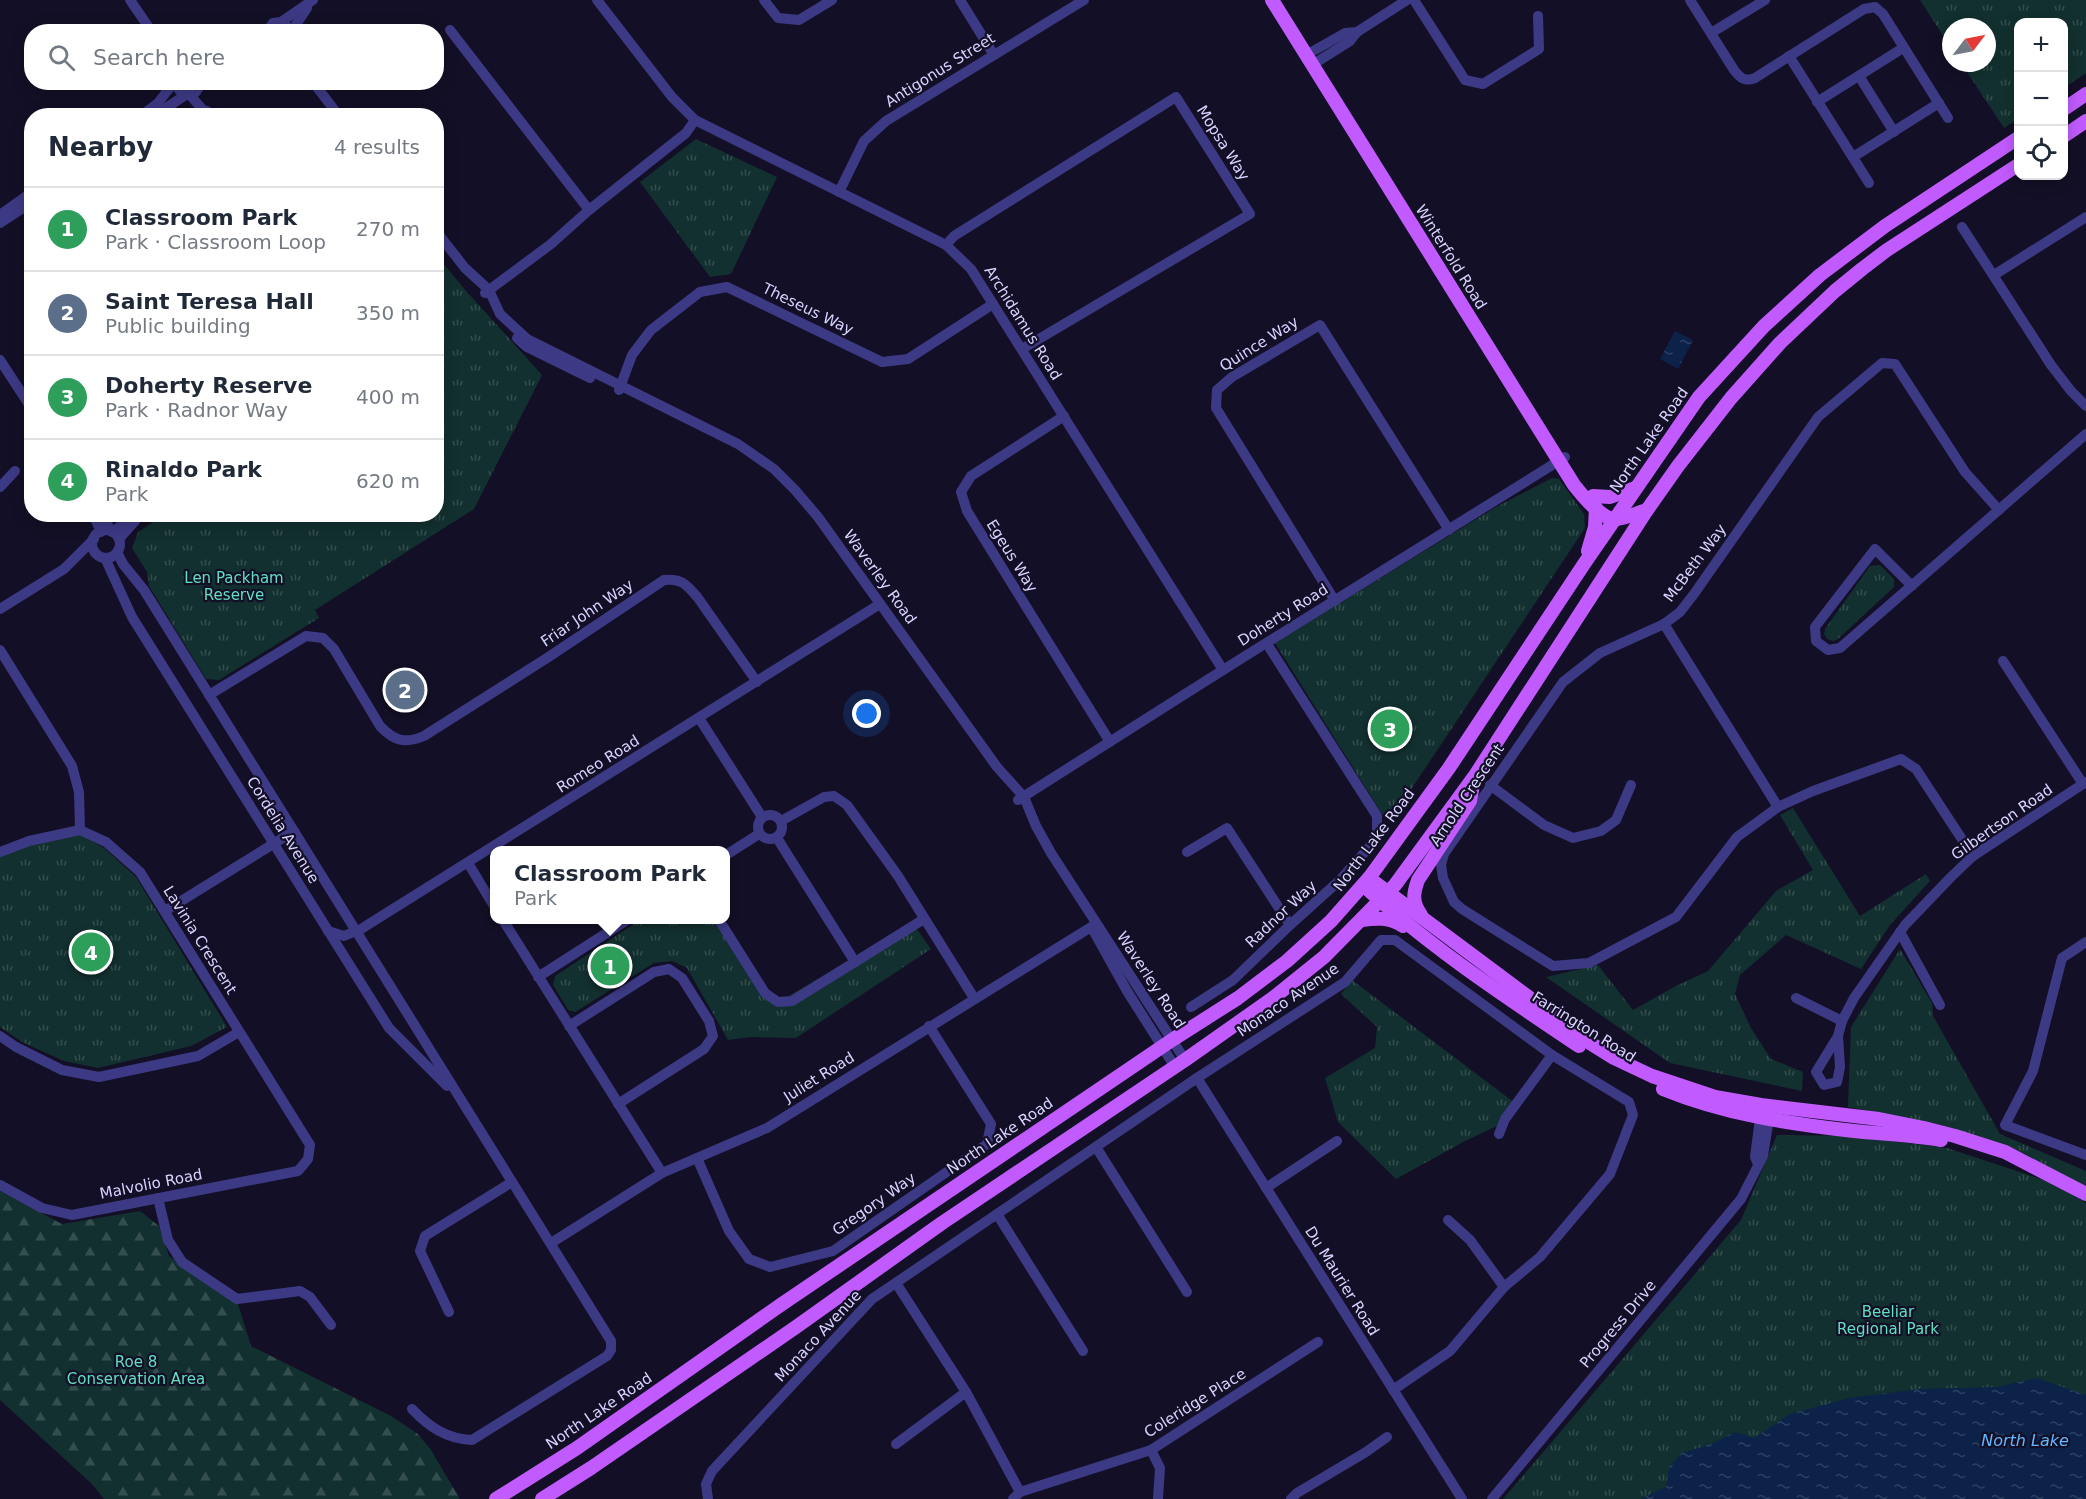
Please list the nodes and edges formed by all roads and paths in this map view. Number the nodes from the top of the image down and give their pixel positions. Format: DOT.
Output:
graph roads {
  1 [pos="130,0"];
  2 [pos="597,0"];
  3 [pos="764,0"];
  4 [pos="832,0"];
  5 [pos="960,0"];
  6 [pos="1084,0"];
  7 [pos="1272,0"];
  8 [pos="1282,0"];
  9 [pos="1407,0"];
  10 [pos="1414,0"];
  11 [pos="1690,0"];
  12 [pos="1765,0"];
  13 [pos="312,1"];
  14 [pos="1538,16"];
  15 [pos="281,22"];
  16 [pos="146,24"];
  17 [pos="272,24"];
  18 [pos="284,24"];
  19 [pos="296,24"];
  20 [pos="450,30"];
  21 [pos="1711,33"];
  22 [pos="1903,48"];
  23 [pos="994,55"];
  24 [pos="1789,56"];
  25 [pos="1313,58"];
  26 [pos="1859,76"];
  27 [pos="168,90"];
  28 [pos="178,90"];
  29 [pos="194,90"];
  30 [pos="319,90"];
  31 [pos="328,90"];
  32 [pos="2086,94"];
  33 [pos="1817,102"];
  34 [pos="1939,103"];
  35 [pos="2068,106"];
  36 [pos="151,108"];
  37 [pos="166,108"];
  38 [pos="333,108"];
  39 [pos="341,108"];
  40 [pos="1948,118"];
  41 [pos="695,120"];
  42 [pos="2086,122"];
  43 [pos="1894,132"];
  44 [pos="2068,133"];
  45 [pos="2014,141"];
  46 [pos="1853,158"];
  47 [pos="2014,168"];
  48 [pos="1869,183"];
  49 [pos="839,192"];
  50 [pos="24,198"];
  51 [pos="24,208"];
  52 [pos="589,210"];
  53 [pos="0,215"];
  54 [pos="2086,217"];
  55 [pos="0,224"];
  56 [pos="1962,227"];
  57 [pos="444,241"];
  58 [pos="946,245"];
  59 [pos="444,252"];
  60 [pos="1994,275"];
  61 [pos="486,292"];
  62 [pos="993,304"];
  63 [pos="1023,348"];
  64 [pos="0,360"];
  65 [pos="616,387"];
  66 [pos="24,397"];
  67 [pos="2086,406"];
  68 [pos="1064,416"];
  69 [pos="2086,434"];
  70 [pos="1562,459"];
  71 [pos="15,471"];
  72 [pos="0,488"];
  73 [pos="1635,488"];
  74 [pos="1595,502"];
  75 [pos="1647,510"];
  76 [pos="1998,510"];
  77 [pos="1615,519"];
  78 [pos="99,522"];
  79 [pos="104,522"];
  80 [pos="125,522"];
  81 [pos="1449,530"];
  82 [pos="108,535"];
  83 [pos="1625,545"];
  84 [pos="117,552"];
  85 [pos="101,556"];
  86 [pos="1584,564"];
  87 [pos="64,568"];
  88 [pos="1912,586"];
  89 [pos="1335,601"];
  90 [pos="878,606"];
  91 [pos="0,609"];
  92 [pos="1664,624"];
  93 [pos="1267,644"];
  94 [pos="0,650"];
  95 [pos="2003,661"];
  96 [pos="1222,670"];
  97 [pos="757,682"];
  98 [pos="209,695"];
  99 [pos="699,718"];
  100 [pos="1110,742"];
  101 [pos="1474,777"];
  102 [pos="2085,783"];
  103 [pos="1490,785"];
  104 [pos="1631,785"];
  105 [pos="1021,799"];
  106 [pos="1778,807"];
  107 [pos="762,817"];
  108 [pos="781,821"];
  109 [pos="80,830"];
  110 [pos="294,831"];
  111 [pos="759,834"];
  112 [pos="777,838"];
  113 [pos="273,843"];
  114 [pos="495,846"];
  115 [pos="490,849"];
  116 [pos="0,852"];
  117 [pos="730,852"];
  118 [pos="1187,852"];
  119 [pos="1974,856"];
  120 [pos="468,863"];
  121 [pos="1366,882"];
  122 [pos="1384,897"];
  123 [pos="490,898"];
  124 [pos="165,911"];
  125 [pos="924,919"];
  126 [pos="1362,920"];
  127 [pos="505,924"];
  128 [pos="621,924"];
  129 [pos="722,924"];
  130 [pos="1290,924"];
  131 [pos="1094,925"];
  132 [pos="328,931"];
  133 [pos="357,932"];
  134 [pos="1900,932"];
  135 [pos="2086,942"];
  136 [pos="855,962"];
  137 [pos="538,977"];
  138 [pos="1483,980"];
  139 [pos="1512,987"];
  140 [pos="974,998"];
  141 [pos="1796,998"];
  142 [pos="1940,1005"];
  143 [pos="1191,1008"];
  144 [pos="1842,1021"];
  145 [pos="569,1026"];
  146 [pos="929,1026"];
  147 [pos="239,1032"];
  148 [pos="0,1036"];
  149 [pos="1838,1036"];
  150 [pos="1167,1043"];
  151 [pos="1552,1055"];
  152 [pos="1180,1063"];
  153 [pos="1197,1078"];
  154 [pos="462,1100"];
  155 [pos="618,1104"];
  156 [pos="1765,1112"];
  157 [pos="1499,1134"];
  158 [pos="1337,1141"];
  159 [pos="1096,1147"];
  160 [pos="2086,1155"];
  161 [pos="698,1158"];
  162 [pos="308,1159"];
  163 [pos="662,1173"];
  164 [pos="512,1182"];
  165 [pos="0,1185"];
  166 [pos="1266,1188"];
  167 [pos="2086,1194"];
  168 [pos="159,1198"];
  169 [pos="997,1214"];
  170 [pos="1448,1220"];
  171 [pos="551,1243"];
  172 [pos="896,1283"];
  173 [pos="1504,1287"];
  174 [pos="1187,1292"];
  175 [pos="449,1312"];
  176 [pos="331,1325"];
  177 [pos="1318,1342"];
  178 [pos="1083,1351"];
  179 [pos="1393,1390"];
  180 [pos="966,1392"];
  181 [pos="412,1409"];
  182 [pos="1387,1437"];
  183 [pos="896,1444"];
  184 [pos="1151,1450"];
  185 [pos="1017,1495"];
  186 [pos="496,1499"];
  187 [pos="542,1499"];
  188 [pos="708,1499"];
  189 [pos="1158,1499"];
  190 [pos="1291,1499"];
  191 [pos="1462,1499"];
  192 [pos="1492,1499"];
  1 -- 16 [label="street"];
  2 -- 41 [label="street, Archidamus Road"];
  3 -- 4 [label="street"];
  5 -- 23 [label="street"];
  6 -- 23 [label="street, Antigonus Street"];
  7 -- 25 [label="main road, Winterfold Road"];
  8 -- 25 [label="main road, Winterfold Road"];
  9 -- 25 [label="street"];
  10 -- 14 [label="street"];
  11 -- 21 [label="street"];
  12 -- 21 [label="street"];
  13 -- 15 [label="street"];
  13 -- 19 [label="street"];
  15 -- 17 [label="street"];
  15 -- 18 [label="street"];
  20 -- 52 [label="street"];
  21 -- 24 [label="street"];
  22 -- 24 [label="street"];
  22 -- 26 [label="street"];
  22 -- 34 [label="street"];
  23 -- 49 [label="street, Antigonus Street"];
  24 -- 33 [label="street"];
  25 -- 70 [label="main road, Winterfold Road"];
  26 -- 33 [label="street"];
  26 -- 43 [label="street"];
  27 -- 36 [label="street"];
  28 -- 29 [label="street"];
  29 -- 37 [label="street"];
  30 -- 38 [label="street"];
  31 -- 39 [label="street"];
  32 -- 35 [label="main road"];
  33 -- 46 [label="street"];
  34 -- 40 [label="street"];
  34 -- 43 [label="street"];
  41 -- 49 [label="street, Archidamus Road"];
  41 -- 52 [label="street"];
  42 -- 44 [label="main road"];
  43 -- 46 [label="street"];
  45 -- 73 [label="main road, North Lake Road"];
  46 -- 48 [label="street"];
  47 -- 75 [label="main road"];
  49 -- 58 [label="street, Archidamus Road"];
  50 -- 53 [label="street"];
  51 -- 55 [label="street"];
  52 -- 61 [label="street"];
  54 -- 60 [label="street"];
  56 -- 60 [label="street"];
  57 -- 61 [label="street, Waverley Road"];
  58 -- 62 [label="street, Archidamus Road"];
  58 -- 63 [label="street, Mopsa Way"];
  59 -- 61 [label="street, Waverley Road"];
  60 -- 67 [label="street"];
  61 -- 65 [label="street, Waverley Road"];
  62 -- 63 [label="street, Archidamus Road"];
  62 -- 65 [label="street, Theseus Way"];
  63 -- 68 [label="street, Archidamus Road"];
  64 -- 66 [label="street"];
  65 -- 90 [label="street, Waverley Road"];
  68 -- 96 [label="street, Archidamus Road"];
  68 -- 100 [label="street, Egeus Way"];
  69 -- 76 [label="street"];
  70 -- 74 [label="main road, Winterfold Road"];
  70 -- 81 [label="street, Doherty Road"];
  71 -- 72 [label="street"];
  73 -- 74 [label="main road"];
  73 -- 77 [label="main road, North Lake Road"];
  74 -- 77 [label="main road, Winterfold Road"];
  74 -- 86 [label="main road"];
  75 -- 77 [label="main road"];
  75 -- 83 [label="main road"];
  76 -- 88 [label="street"];
  76 -- 92 [label="street, McBeth Way"];
  77 -- 83 [label="main road"];
  77 -- 86 [label="main road, North Lake Road"];
  78 -- 82 [label="street"];
  79 -- 82 [label="street"];
  80 -- 82 [label="street"];
  81 -- 89 [label="street, Doherty Road"];
  81 -- 89 [label="street, Quince Way"];
  82 -- 84 [label="street"];
  82 -- 85 [label="street, Cordelia Avenue"];
  82 -- 87 [label="street"];
  83 -- 101 [label="main road"];
  84 -- 85 [label="street"];
  84 -- 98 [label="street, Cordelia Avenue"];
  85 -- 87 [label="street"];
  85 -- 113 [label="street, Cordelia Avenue"];
  86 -- 121 [label="main road, North Lake Road"];
  87 -- 91 [label="street"];
  88 -- 88 [label="street"];
  89 -- 93 [label="street, Doherty Road"];
  90 -- 97 [label="street, Romeo Road"];
  90 -- 105 [label="street, Waverley Road"];
  92 -- 103 [label="street, Arnold Crescent"];
  92 -- 106 [label="street, McBeth Way"];
  93 -- 96 [label="street, Doherty Road"];
  93 -- 130 [label="street, Radnor Way"];
  94 -- 109 [label="street"];
  95 -- 102 [label="street"];
  96 -- 100 [label="street, Doherty Road"];
  97 -- 98 [label="street, Friar John Way"];
  97 -- 99 [label="street, Romeo Road"];
  98 -- 110 [label="street, Cordelia Avenue"];
  99 -- 107 [label="street"];
  99 -- 114 [label="street, Romeo Road"];
  100 -- 105 [label="street, Doherty Road"];
  101 -- 122 [label="main road"];
  101 -- 139 [label="main road"];
  102 -- 119 [label="street, Gilbertson Road"];
  103 -- 104 [label="street"];
  103 -- 106 [label="street, Arnold Crescent"];
  105 -- 131 [label="street, Waverley Road"];
  106 -- 119 [label="street"];
  107 -- 108 [label="street"];
  107 -- 111 [label="street"];
  108 -- 112 [label="street"];
  108 -- 125 [label="street"];
  109 -- 116 [label="street"];
  109 -- 124 [label="street, Lavinia Crescent"];
  110 -- 113 [label="street"];
  110 -- 133 [label="street, Cordelia Avenue"];
  111 -- 112 [label="street"];
  111 -- 117 [label="street"];
  112 -- 136 [label="street"];
  113 -- 124 [label="street"];
  113 -- 132 [label="street, Cordelia Avenue"];
  115 -- 120 [label="street, Romeo Road"];
  118 -- 130 [label="street"];
  119 -- 134 [label="street, Gilbertson Road"];
  120 -- 123 [label="street"];
  120 -- 133 [label="street, Romeo Road"];
  121 -- 122 [label="main road, Farrington Road"];
  121 -- 150 [label="main road, North Lake Road"];
  122 -- 126 [label="main road"];
  122 -- 138 [label="main road, Farrington Road"];
  122 -- 139 [label="main road, Farrington Road"];
  124 -- 147 [label="street, Lavinia Crescent"];
  125 -- 136 [label="street"];
  125 -- 140 [label="street"];
  126 -- 138 [label="main road"];
  126 -- 152 [label="main road"];
  127 -- 137 [label="street"];
  128 -- 137 [label="street"];
  129 -- 136 [label="street"];
  130 -- 143 [label="street, Radnor Way"];
  131 -- 140 [label="street, Juliet Road"];
  131 -- 150 [label="street, Waverley Road"];
  132 -- 133 [label="street"];
  132 -- 154 [label="street, Cordelia Avenue"];
  133 -- 154 [label="street, Cordelia Avenue"];
  134 -- 142 [label="street"];
  134 -- 144 [label="street, Gilbertson Road"];
  135 -- 160 [label="street"];
  137 -- 145 [label="street"];
  138 -- 156 [label="main road, Farrington Road"];
  139 -- 156 [label="main road, Farrington Road"];
  140 -- 146 [label="street, Juliet Road"];
  141 -- 144 [label="street"];
  144 -- 149 [label="street, Gilbertson Road"];
  145 -- 155 [label="street"];
  145 -- 155 [label="street"];
  146 -- 161 [label="street, Juliet Road"];
  146 -- 161 [label="street, Gregory Way"];
  147 -- 148 [label="street"];
  147 -- 162 [label="street, Lavinia Crescent"];
  150 -- 152 [label="street, Waverley Road"];
  150 -- 186 [label="main road, North Lake Road"];
  151 -- 153 [label="street, Monaco Avenue"];
  151 -- 157 [label="street"];
  151 -- 173 [label="street, Monaco Avenue"];
  152 -- 187 [label="main road"];
  153 -- 159 [label="street, Monaco Avenue"];
  153 -- 166 [label="street, Du Maurier Road"];
  154 -- 164 [label="street, Cordelia Avenue"];
  155 -- 163 [label="street"];
  156 -- 167 [label="main road, Farrington Road"];
  156 -- 192 [label="street, Progress Drive"];
  158 -- 166 [label="street"];
  159 -- 169 [label="street, Monaco Avenue"];
  159 -- 174 [label="street"];
  161 -- 163 [label="street, Juliet Road"];
  162 -- 168 [label="street, Malvolio Road"];
  163 -- 171 [label="street, Juliet Road"];
  164 -- 171 [label="street, Cordelia Avenue"];
  164 -- 175 [label="street"];
  165 -- 168 [label="street, Malvolio Road"];
  166 -- 179 [label="street, Du Maurier Road"];
  168 -- 176 [label="street"];
  169 -- 172 [label="street, Monaco Avenue"];
  169 -- 178 [label="street"];
  170 -- 173 [label="street"];
  171 -- 181 [label="street, Cordelia Avenue"];
  172 -- 180 [label="street"];
  172 -- 188 [label="street, Monaco Avenue"];
  173 -- 179 [label="street, Monaco Avenue"];
  177 -- 184 [label="street, Coleridge Place"];
  179 -- 191 [label="street, Du Maurier Road"];
  180 -- 183 [label="street"];
  180 -- 185 [label="street"];
  182 -- 190 [label="street"];
  184 -- 185 [label="street, Coleridge Place"];
  184 -- 189 [label="street"];
}
